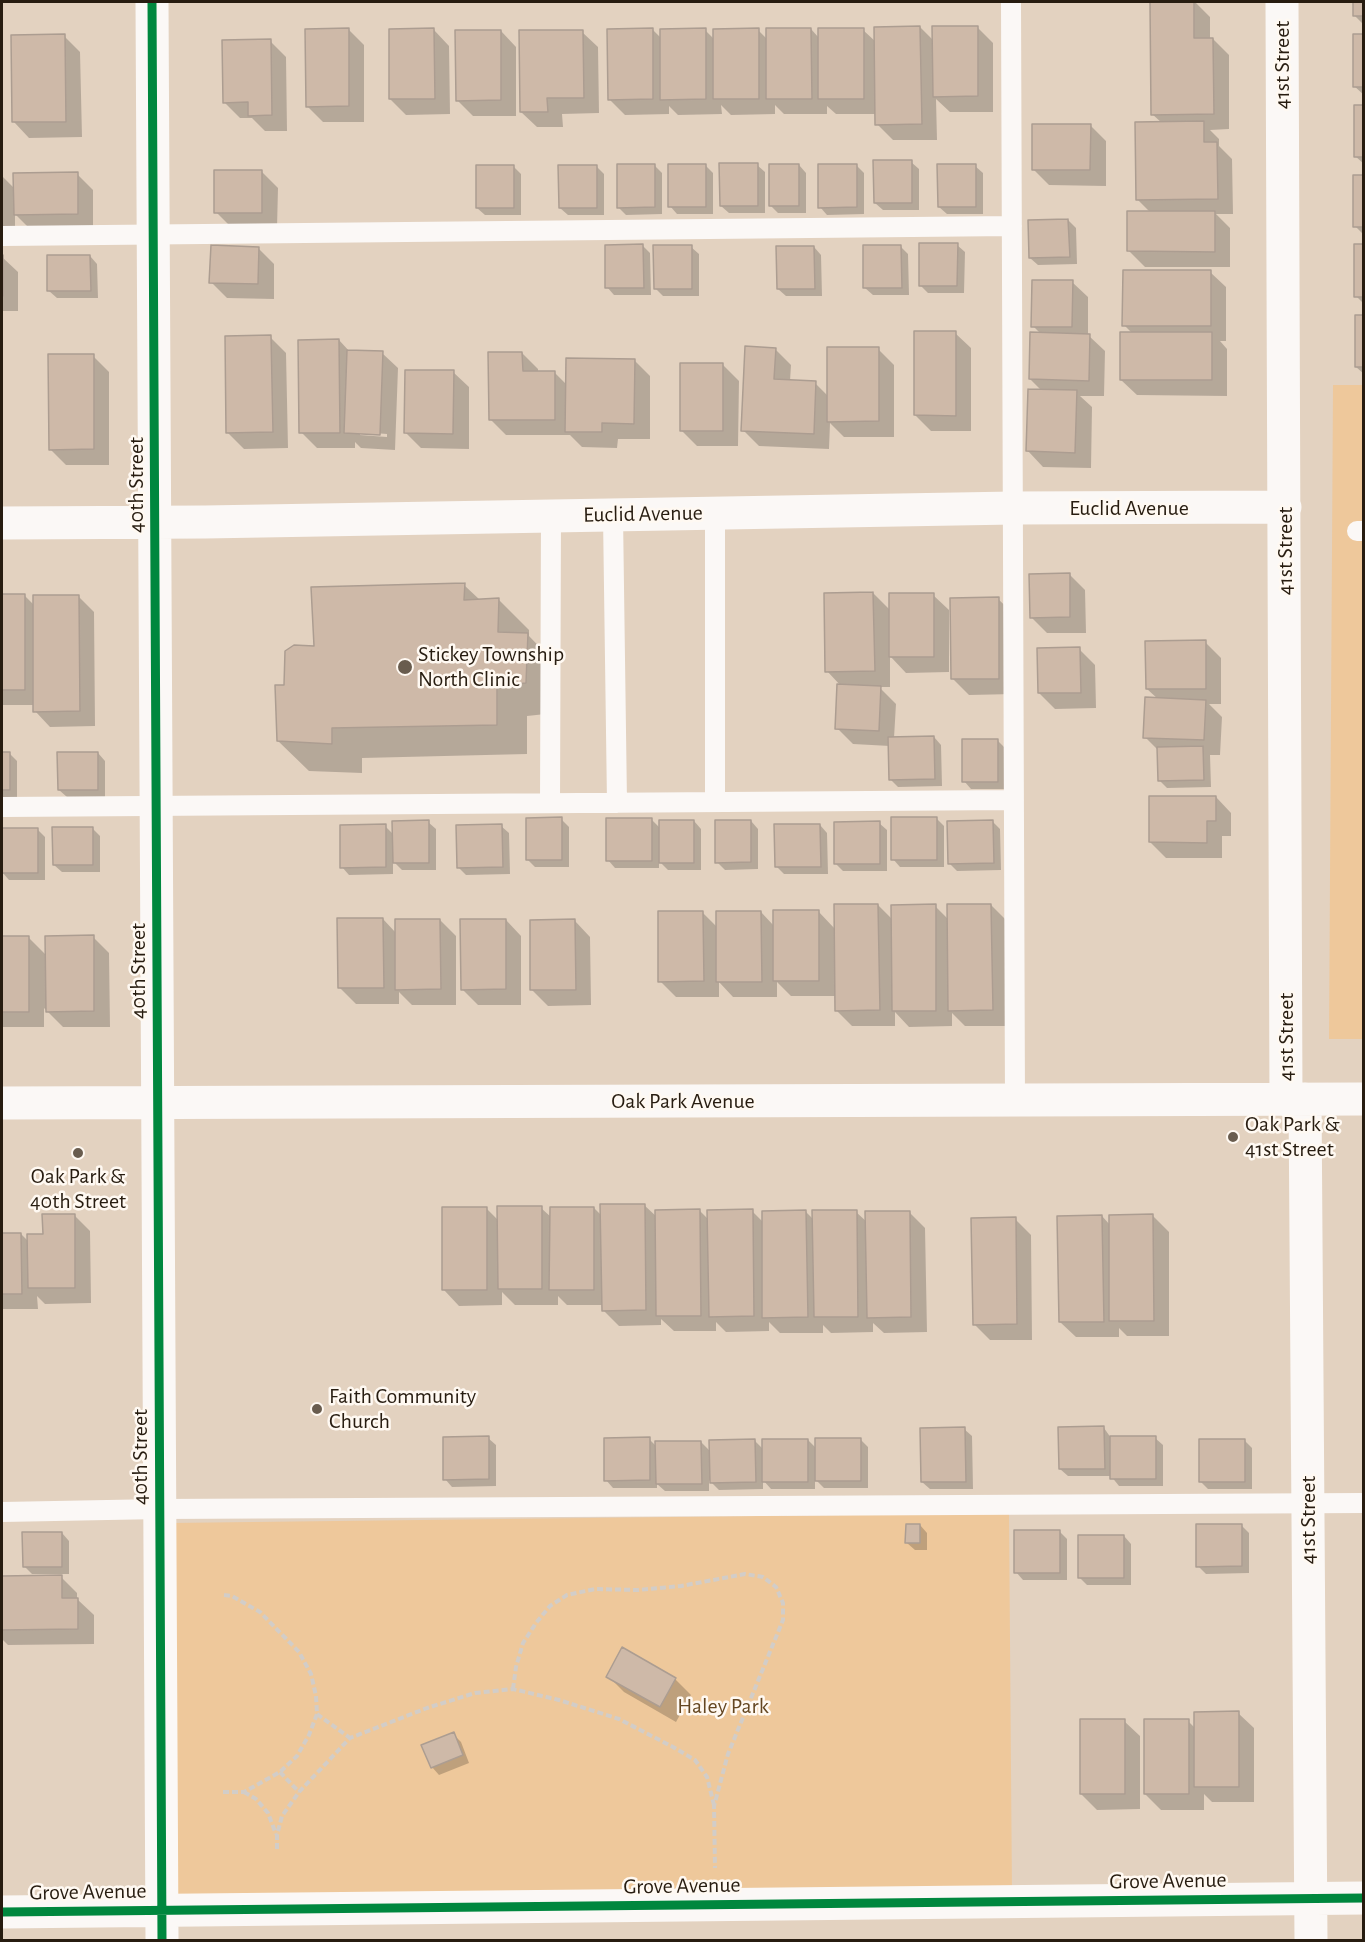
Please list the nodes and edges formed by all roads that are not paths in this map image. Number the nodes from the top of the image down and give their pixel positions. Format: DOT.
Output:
graph roads {
  1 [pos="152,2"];
  2 [pos="1011,2"];
  3 [pos="1281,2"];
  4 [pos="1012,226"];
  5 [pos="154,235"];
  6 [pos="2,236"];
  7 [pos="1285,507"];
  8 [pos="1014,508"];
  9 [pos="715,513"];
  10 [pos="613,515"];
  11 [pos="551,516"];
  12 [pos="155,522"];
  13 [pos="2,523"];
  14 [pos="1014,800"];
  15 [pos="715,802"];
  16 [pos="550,803"];
  17 [pos="617,803"];
  18 [pos="157,806"];
  19 [pos="2,807"];
  20 [pos="1015,1099"];
  21 [pos="1364,1099"];
  22 [pos="1296,1100"];
  23 [pos="2,1103"];
  24 [pos="158,1103"];
  25 [pos="1364,1503"];
  26 [pos="1307,1504"];
  27 [pos="160,1509"];
  28 [pos="2,1512"];
  29 [pos="1364,1898"];
  30 [pos="1311,1899"];
  31 [pos="2,1912"];
  32 [pos="162,1926"];
  33 [pos="1311,1941"];
  1 -- 5 [label="street, 40th Street"];
  2 -- 4 [label="lane"];
  3 -- 7 [label="street, 41st Street"];
  4 -- 5 [label="lane"];
  4 -- 8 [label="lane"];
  5 -- 6 [label="lane"];
  5 -- 12 [label="street, 40th Street"];
  7 -- 8 [label="street, Euclid Avenue"];
  7 -- 22 [label="street, 41st Street"];
  8 -- 9 [label="street, Euclid Avenue"];
  8 -- 14 [label="lane"];
  9 -- 10 [label="street, Euclid Avenue"];
  9 -- 15 [label="lane"];
  10 -- 11 [label="street, Euclid Avenue"];
  10 -- 17 [label="lane"];
  11 -- 12 [label="street, Euclid Avenue"];
  11 -- 16 [label="lane"];
  12 -- 13 [label="street, Euclid Avenue"];
  12 -- 18 [label="street, 40th Street"];
  14 -- 15 [label="lane"];
  14 -- 20 [label="lane"];
  15 -- 17 [label="lane"];
  16 -- 17 [label="lane"];
  16 -- 18 [label="lane"];
  18 -- 19 [label="lane"];
  18 -- 24 [label="street, 40th Street"];
  20 -- 22 [label="street, Oak Park Avenue"];
  20 -- 24 [label="street, Oak Park Avenue"];
  21 -- 22 [label="street, Oak Park Avenue"];
  22 -- 26 [label="street, 41st Street"];
  23 -- 24 [label="street, Oak Park Avenue"];
  24 -- 27 [label="street, 40th Street"];
  25 -- 26 [label="lane"];
  26 -- 27 [label="lane"];
  26 -- 30 [label="street, 41st Street"];
  27 -- 28 [label="lane"];
  27 -- 32 [label="street, 40th Street"];
  29 -- 30 [label="street, Grove Avenue"];
  30 -- 32 [label="street, Grove Avenue"];
  30 -- 33 [label="street, 41st Street"];
  31 -- 32 [label="street, Grove Avenue"];
}
